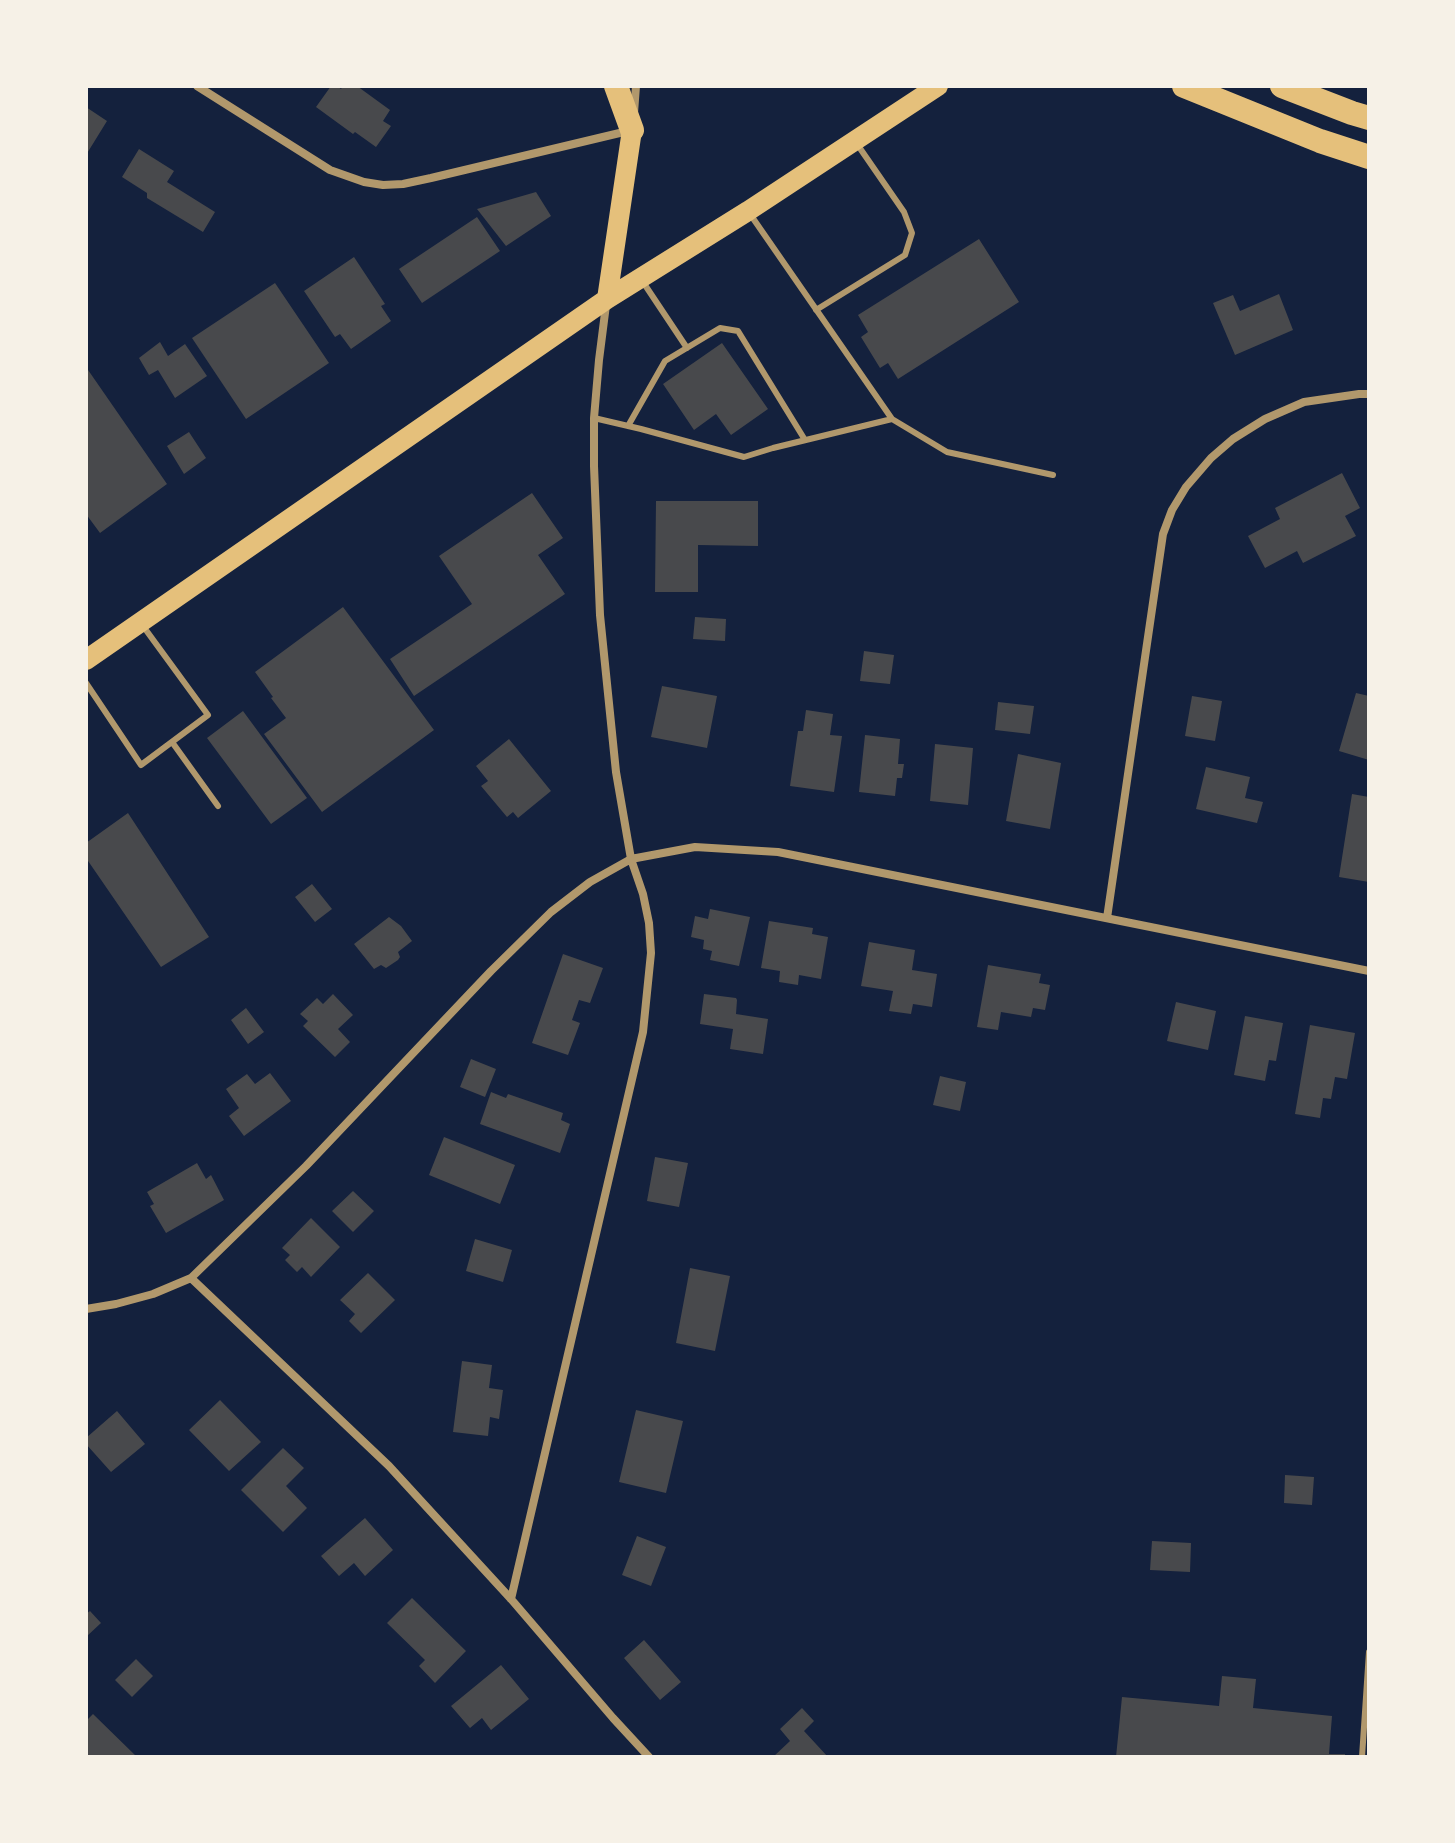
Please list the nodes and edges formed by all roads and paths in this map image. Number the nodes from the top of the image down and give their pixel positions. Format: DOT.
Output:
graph roads {
  1 [pos="197,86"];
  2 [pos="616,86"];
  3 [pos="636,86"];
  4 [pos="938,86"];
  5 [pos="1184,86"];
  6 [pos="1282,86"];
  7 [pos="1369,118"];
  8 [pos="632,130"];
  9 [pos="854,140"];
  10 [pos="1369,157"];
  11 [pos="748,211"];
  12 [pos="641,279"];
  13 [pos="607,299"];
  14 [pos="816,310"];
  15 [pos="687,348"];
  16 [pos="1369,394"];
  17 [pos="594,418"];
  18 [pos="892,419"];
  19 [pos="628,426"];
  20 [pos="805,440"];
  21 [pos="1053,475"];
  22 [pos="140,622"];
  23 [pos="86,660"];
  24 [pos="86,683"];
  25 [pos="172,742"];
  26 [pos="218,806"];
  27 [pos="631,859"];
  28 [pos="1107,918"];
  29 [pos="1369,971"];
  30 [pos="191,1278"];
  31 [pos="86,1309"];
  32 [pos="511,1599"];
  33 [pos="1369,1652"];
  34 [pos="649,1757"];
  35 [pos="1362,1757"];
  1 -- 8 [label="street"];
  2 -- 8 [label="highway"];
  3 -- 8 [label="street"];
  4 -- 9 [label="main road"];
  5 -- 10 [label="highway"];
  6 -- 7 [label="highway"];
  8 -- 13 [label="main road"];
  9 -- 11 [label="main road"];
  9 -- 14 [label="lane"];
  11 -- 12 [label="main road"];
  11 -- 14 [label="lane"];
  12 -- 13 [label="main road"];
  12 -- 15 [label="lane"];
  13 -- 17 [label="street"];
  13 -- 22 [label="main road"];
  14 -- 18 [label="lane"];
  15 -- 19 [label="lane"];
  15 -- 20 [label="lane"];
  16 -- 28 [label="street"];
  17 -- 19 [label="lane"];
  17 -- 27 [label="street"];
  18 -- 20 [label="lane"];
  18 -- 21 [label="lane"];
  19 -- 20 [label="lane"];
  22 -- 23 [label="main road"];
  22 -- 25 [label="lane"];
  24 -- 25 [label="lane"];
  25 -- 26 [label="lane"];
  27 -- 28 [label="street"];
  27 -- 30 [label="street"];
  27 -- 32 [label="street"];
  28 -- 29 [label="street"];
  30 -- 31 [label="street"];
  30 -- 32 [label="street"];
  32 -- 34 [label="street"];
  33 -- 35 [label="lane"];
}
